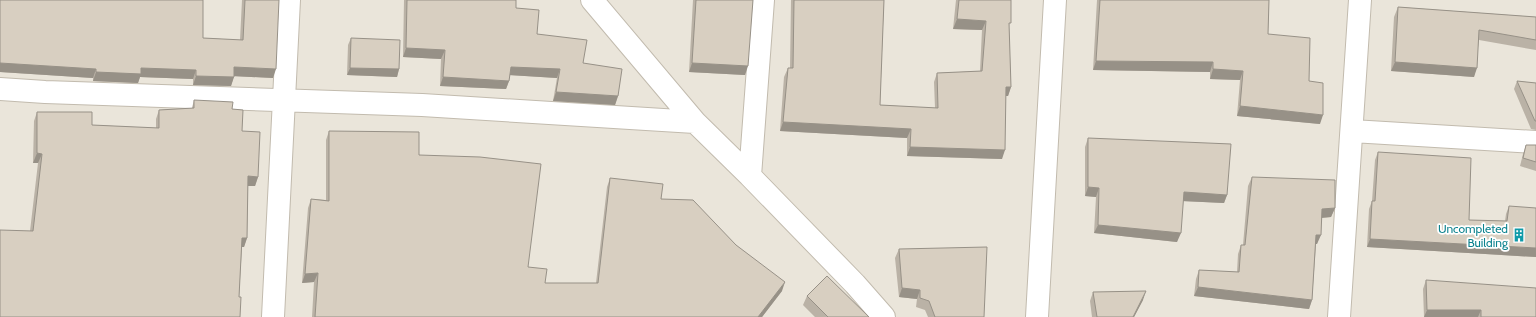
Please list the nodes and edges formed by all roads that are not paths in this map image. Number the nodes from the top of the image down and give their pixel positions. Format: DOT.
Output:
graph roads {
  1 [pos="289,0"];
  2 [pos="592,0"];
  3 [pos="763,0"];
  4 [pos="1055,0"];
  5 [pos="1360,0"];
  6 [pos="0,89"];
  7 [pos="284,100"];
  8 [pos="695,122"];
  9 [pos="1352,131"];
  10 [pos="1536,142"];
  11 [pos="750,176"];
  12 [pos="272,317"];
  13 [pos="884,317"];
  14 [pos="1037,317"];
  15 [pos="1339,317"];
  1 -- 7 [label="street"];
  2 -- 8 [label="street"];
  3 -- 11 [label="street"];
  4 -- 14 [label="street"];
  5 -- 9 [label="street"];
  6 -- 7 [label="street"];
  7 -- 8 [label="street"];
  7 -- 12 [label="street"];
  8 -- 11 [label="street"];
  9 -- 10 [label="street"];
  9 -- 15 [label="street"];
  11 -- 13 [label="street"];
}
